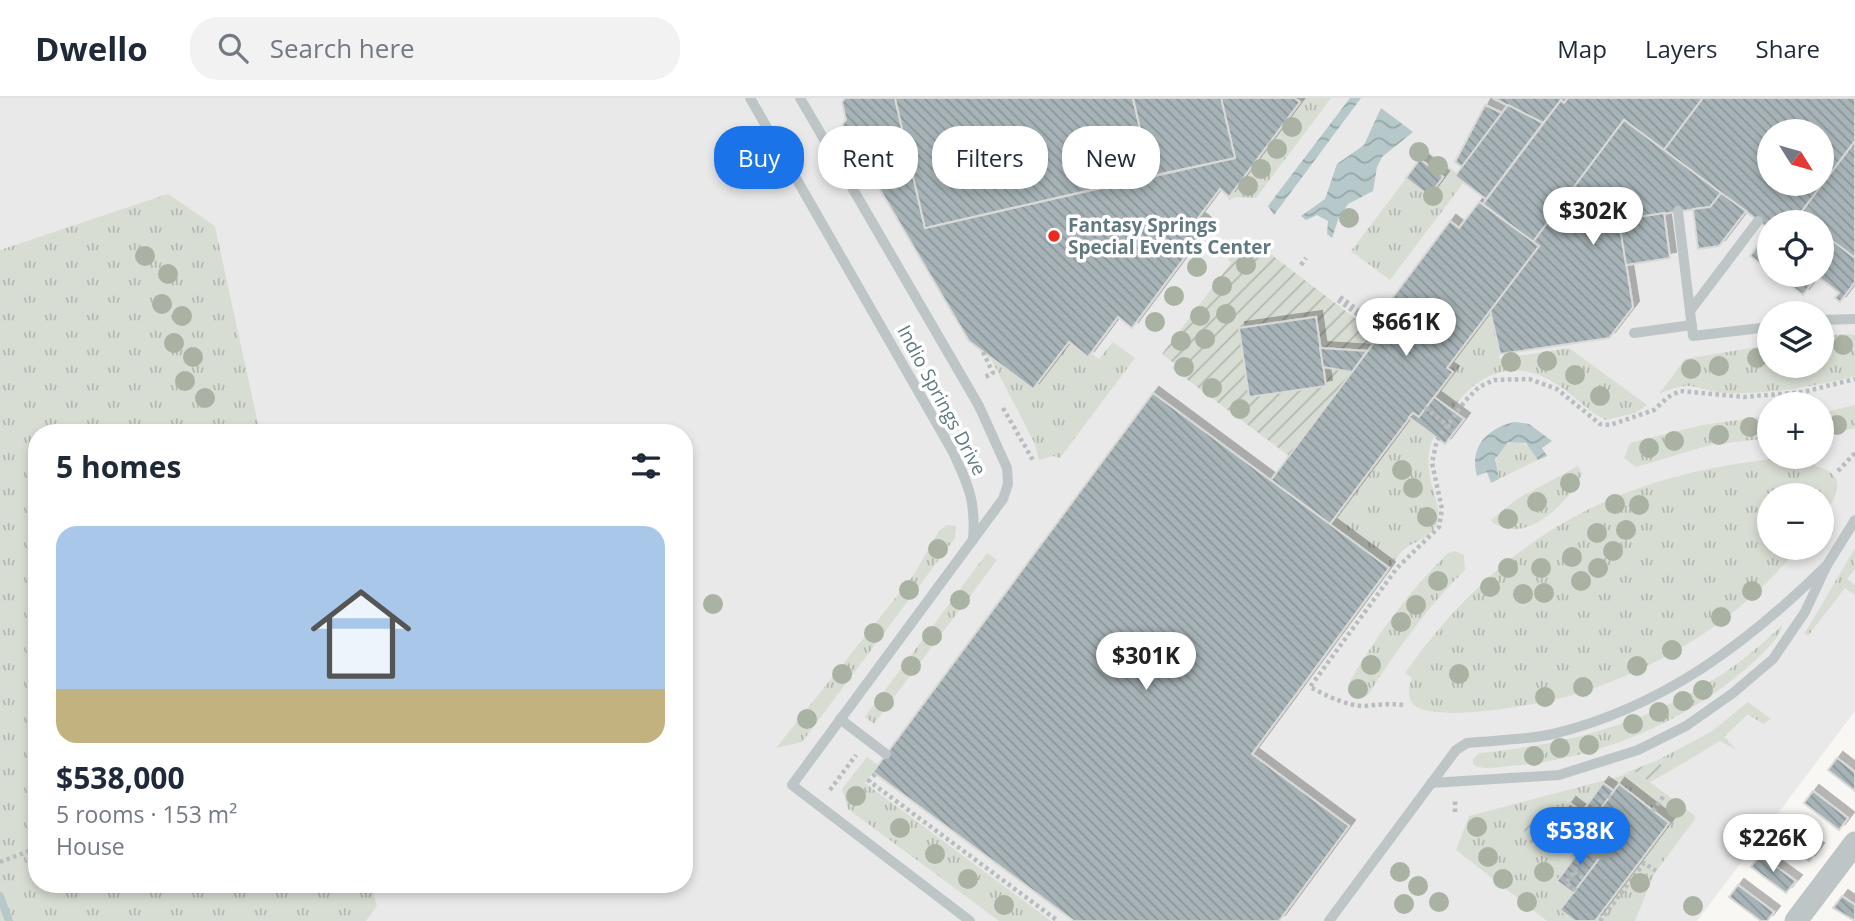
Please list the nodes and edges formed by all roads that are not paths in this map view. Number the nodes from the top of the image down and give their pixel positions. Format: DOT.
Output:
graph roads {
  1 [pos="750,98"];
  2 [pos="800,98"];
  3 [pos="1678,211"];
  4 [pos="1757,222"];
  5 [pos="1690,311"];
  6 [pos="1855,319"];
  7 [pos="1834,320"];
  8 [pos="1692,325"];
  9 [pos="1757,328"];
  10 [pos="1634,333"];
  11 [pos="1855,520"];
  12 [pos="973,541"];
  13 [pos="1827,565"];
  14 [pos="840,719"];
  15 [pos="886,754"];
  16 [pos="1431,783"];
  17 [pos="1855,843"];
  18 [pos="970,921"];
  19 [pos="1329,921"];
  20 [pos="1796,921"];
  1 -- 12 [label="lane, Indio Springs Drive"];
  2 -- 12 [label="lane, Indio Springs Drive"];
  3 -- 5 [label="lane"];
  4 -- 5 [label="lane"];
  5 -- 8 [label="lane"];
  6 -- 7 [label="lane"];
  8 -- 9 [label="lane"];
  8 -- 10 [label="lane"];
  11 -- 13 [label="lane"];
  12 -- 14 [label="lane"];
  13 -- 16 [label="lane"];
  13 -- 16 [label="lane"];
  14 -- 15 [label="lane"];
  14 -- 18 [label="lane"];
  16 -- 19 [label="lane"];
  17 -- 20 [label="street"];
}
